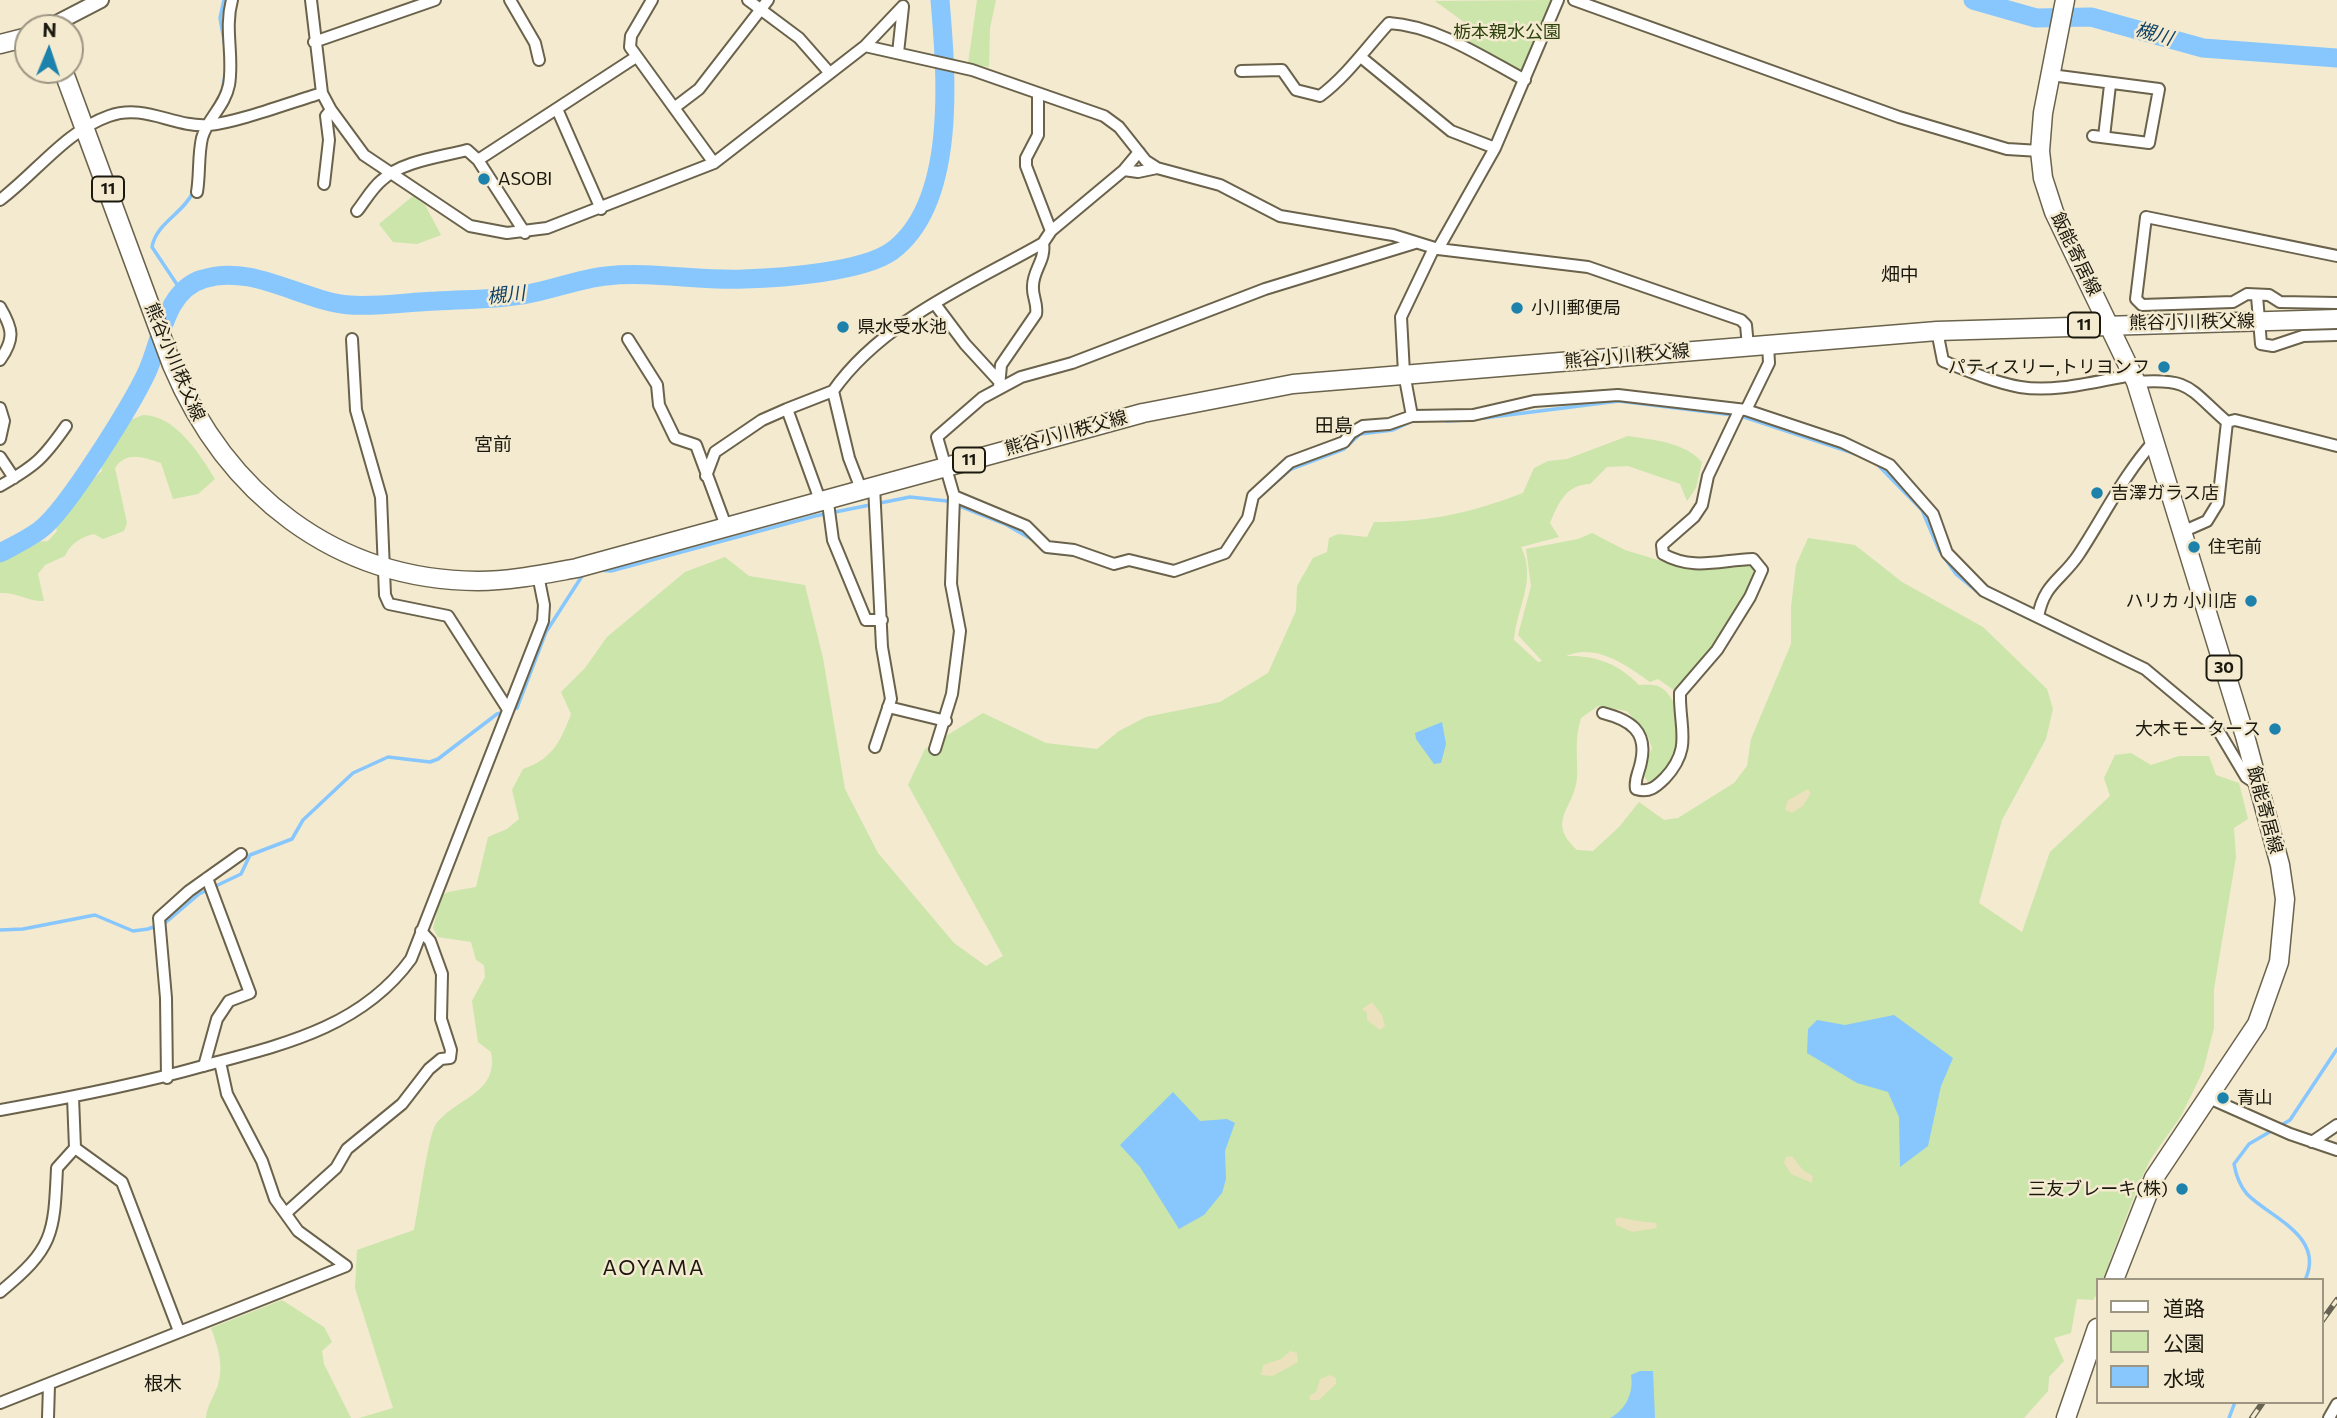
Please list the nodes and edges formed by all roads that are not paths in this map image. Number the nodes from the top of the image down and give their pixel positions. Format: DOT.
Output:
graph roads {
  1 [pos="101,0"];
  2 [pos="232,0"];
  3 [pos="311,0"];
  4 [pos="435,0"];
  5 [pos="510,0"];
  6 [pos="652,0"];
  7 [pos="748,0"];
  8 [pos="1558,0"];
  9 [pos="1574,0"];
  10 [pos="2065,0"];
  11 [pos="904,3"];
  12 [pos="764,4"];
  13 [pos="74,14"];
  14 [pos="314,42"];
  15 [pos="865,46"];
  16 [pos="898,52"];
  17 [pos="636,57"];
  18 [pos="1362,58"];
  19 [pos="539,60"];
  20 [pos="828,71"];
  21 [pos="1241,71"];
  22 [pos="2051,75"];
  23 [pos="1525,80"];
  24 [pos="69,84"];
  25 [pos="2110,85"];
  26 [pos="322,93"];
  27 [pos="1038,95"];
  28 [pos="674,108"];
  29 [pos="557,109"];
  30 [pos="331,110"];
  31 [pos="210,125"];
  32 [pos="86,127"];
  33 [pos="1495,148"];
  34 [pos="2040,151"];
  35 [pos="1139,152"];
  36 [pos="478,160"];
  37 [pos="714,163"];
  38 [pos="1157,168"];
  39 [pos="1124,170"];
  40 [pos="390,174"];
  41 [pos="324,184"];
  42 [pos="197,192"];
  43 [pos="0,200"];
  44 [pos="601,209"];
  45 [pos="357,211"];
  46 [pos="1051,231"];
  47 [pos="524,233"];
  48 [pos="1043,243"];
  49 [pos="1415,243"];
  50 [pos="1436,248"];
  51 [pos="2337,256"];
  52 [pos="2257,296"];
  53 [pos="2337,303"];
  54 [pos="935,304"];
  55 [pos="0,307"];
  56 [pos="2337,319"];
  57 [pos="2257,321"];
  58 [pos="2110,324"];
  59 [pos="1937,331"];
  60 [pos="2337,335"];
  61 [pos="352,339"];
  62 [pos="628,339"];
  63 [pos="1768,344"];
  64 [pos="1748,346"];
  65 [pos="0,360"];
  66 [pos="1405,373"];
  67 [pos="2134,378"];
  68 [pos="999,383"];
  69 [pos="833,391"];
  70 [pos="0,408"];
  71 [pos="787,409"];
  72 [pos="1743,411"];
  73 [pos="1412,416"];
  74 [pos="2227,422"];
  75 [pos="66,426"];
  76 [pos="0,439"];
  77 [pos="2155,440"];
  78 [pos="2337,446"];
  79 [pos="0,457"];
  80 [pos="945,466"];
  81 [pos="706,476"];
  82 [pos="14,478"];
  83 [pos="0,486"];
  84 [pos="867,488"];
  85 [pos="954,496"];
  86 [pos="824,502"];
  87 [pos="726,526"];
  88 [pos="2182,532"];
  89 [pos="383,566"];
  90 [pos="538,575"];
  91 [pos="2038,617"];
  92 [pos="882,620"];
  93 [pos="888,707"];
  94 [pos="507,708"];
  95 [pos="1603,713"];
  96 [pos="946,721"];
  97 [pos="875,747"];
  98 [pos="935,749"];
  99 [pos="2259,786"];
  100 [pos="241,854"];
  101 [pos="207,878"];
  102 [pos="421,931"];
  103 [pos="220,1062"];
  104 [pos="204,1066"];
  105 [pos="167,1078"];
  106 [pos="73,1097"];
  107 [pos="2209,1098"];
  108 [pos="0,1110"];
  109 [pos="2337,1125"];
  110 [pos="2312,1142"];
  111 [pos="75,1148"];
  112 [pos="2337,1150"];
  113 [pos="286,1213"];
  114 [pos="2116,1278"];
  115 [pos="0,1292"];
  116 [pos="179,1331"];
  117 [pos="2096,1331"];
  118 [pos="49,1385"];
  119 [pos="0,1403"];
  120 [pos="2337,1404"];
  121 [pos="48,1418"];
  122 [pos="2066,1418"];
  123 [pos="2329,1418"];
  1 -- 13 [label="street"];
  2 -- 31 [label="street"];
  3 -- 14 [label="street"];
  4 -- 14 [label="street"];
  5 -- 19 [label="street"];
  6 -- 17 [label="street"];
  7 -- 12 [label="street"];
  8 -- 23 [label="street"];
  9 -- 34 [label="street"];
  10 -- 22 [label="main road, 飯能寄居線 / 30"];
  11 -- 15 [label="street"];
  11 -- 16 [label="street"];
  12 -- 20 [label="street"];
  12 -- 28 [label="street"];
  14 -- 26 [label="street"];
  15 -- 16 [label="street"];
  15 -- 20 [label="street"];
  16 -- 27 [label="street"];
  17 -- 28 [label="street"];
  17 -- 29 [label="street"];
  18 -- 21 [label="street"];
  18 -- 23 [label="street"];
  18 -- 33 [label="street"];
  20 -- 37 [label="street"];
  22 -- 25 [label="street"];
  22 -- 34 [label="main road, 飯能寄居線 / 30"];
  23 -- 33 [label="street"];
  24 -- 32 [label="main road, 熊谷小川秩父線 / 11"];
  25 -- 25 [label="street"];
  26 -- 30 [label="street"];
  26 -- 31 [label="street"];
  27 -- 35 [label="street"];
  27 -- 46 [label="street"];
  28 -- 37 [label="street"];
  29 -- 36 [label="street"];
  29 -- 44 [label="street"];
  30 -- 40 [label="street"];
  30 -- 41 [label="street"];
  31 -- 32 [label="street"];
  31 -- 42 [label="street"];
  32 -- 43 [label="street"];
  32 -- 89 [label="main road, 熊谷小川秩父線 / 11"];
  33 -- 50 [label="street"];
  34 -- 58 [label="main road, 飯能寄居線 / 30"];
  35 -- 38 [label="street"];
  35 -- 39 [label="street"];
  36 -- 40 [label="street"];
  36 -- 47 [label="street"];
  37 -- 44 [label="street"];
  38 -- 39 [label="street"];
  38 -- 49 [label="street"];
  39 -- 46 [label="street"];
  40 -- 45 [label="street"];
  40 -- 47 [label="street"];
  44 -- 47 [label="street"];
  46 -- 48 [label="street"];
  48 -- 54 [label="street"];
  48 -- 68 [label="street"];
  49 -- 50 [label="street"];
  49 -- 68 [label="street"];
  50 -- 64 [label="street"];
  50 -- 66 [label="street"];
  51 -- 52 [label="street"];
  52 -- 53 [label="street"];
  52 -- 57 [label="street"];
  54 -- 68 [label="street"];
  54 -- 69 [label="street"];
  55 -- 65 [label="street"];
  56 -- 57 [label="main road, 熊谷小川秩父線 / 11"];
  57 -- 58 [label="main road, 熊谷小川秩父線 / 11"];
  57 -- 60 [label="street"];
  58 -- 59 [label="main road, 熊谷小川秩父線 / 11"];
  58 -- 67 [label="main road, 飯能寄居線 / 30"];
  59 -- 63 [label="main road, 熊谷小川秩父線 / 11"];
  59 -- 67 [label="street"];
  61 -- 89 [label="street"];
  62 -- 81 [label="street"];
  63 -- 64 [label="main road, 熊谷小川秩父線 / 11"];
  63 -- 72 [label="street"];
  64 -- 66 [label="main road, 熊谷小川秩父線 / 11"];
  66 -- 73 [label="street"];
  66 -- 80 [label="main road, 熊谷小川秩父線 / 11"];
  67 -- 74 [label="street"];
  67 -- 77 [label="main road, 飯能寄居線 / 30"];
  68 -- 80 [label="street"];
  69 -- 71 [label="street"];
  69 -- 84 [label="street"];
  70 -- 76 [label="street"];
  71 -- 81 [label="street"];
  71 -- 86 [label="street"];
  72 -- 73 [label="street"];
  72 -- 91 [label="street"];
  72 -- 95 [label="street"];
  73 -- 85 [label="street"];
  74 -- 78 [label="street"];
  74 -- 88 [label="street"];
  75 -- 82 [label="street"];
  77 -- 88 [label="main road, 飯能寄居線 / 30"];
  77 -- 91 [label="street"];
  79 -- 82 [label="street"];
  80 -- 84 [label="main road, 熊谷小川秩父線 / 11"];
  80 -- 85 [label="street"];
  81 -- 87 [label="street"];
  82 -- 83 [label="street"];
  84 -- 86 [label="main road, 熊谷小川秩父線 / 11"];
  84 -- 92 [label="street"];
  85 -- 96 [label="street"];
  86 -- 87 [label="main road, 熊谷小川秩父線 / 11"];
  86 -- 92 [label="street"];
  87 -- 90 [label="main road, 熊谷小川秩父線 / 11"];
  88 -- 99 [label="main road, 飯能寄居線 / 30"];
  89 -- 90 [label="main road, 熊谷小川秩父線 / 11"];
  89 -- 94 [label="street"];
  90 -- 94 [label="street"];
  91 -- 99 [label="street"];
  92 -- 93 [label="street"];
  93 -- 96 [label="street"];
  93 -- 97 [label="street"];
  94 -- 102 [label="street"];
  96 -- 98 [label="street"];
  99 -- 107 [label="main road, 飯能寄居線 / 30"];
  100 -- 101 [label="street"];
  101 -- 104 [label="street"];
  101 -- 105 [label="street"];
  102 -- 103 [label="street"];
  102 -- 113 [label="street"];
  103 -- 104 [label="street"];
  103 -- 113 [label="street"];
  104 -- 105 [label="street"];
  105 -- 106 [label="street"];
  106 -- 108 [label="street"];
  106 -- 111 [label="street"];
  107 -- 110 [label="street"];
  107 -- 114 [label="main road, 飯能寄居線 / 30"];
  109 -- 110 [label="street"];
  110 -- 112 [label="street"];
  111 -- 115 [label="street"];
  111 -- 116 [label="street"];
  113 -- 116 [label="street"];
  116 -- 118 [label="street"];
  117 -- 122 [label="main road"];
  118 -- 119 [label="street"];
  118 -- 121 [label="street"];
  120 -- 123 [label="street"];
}
